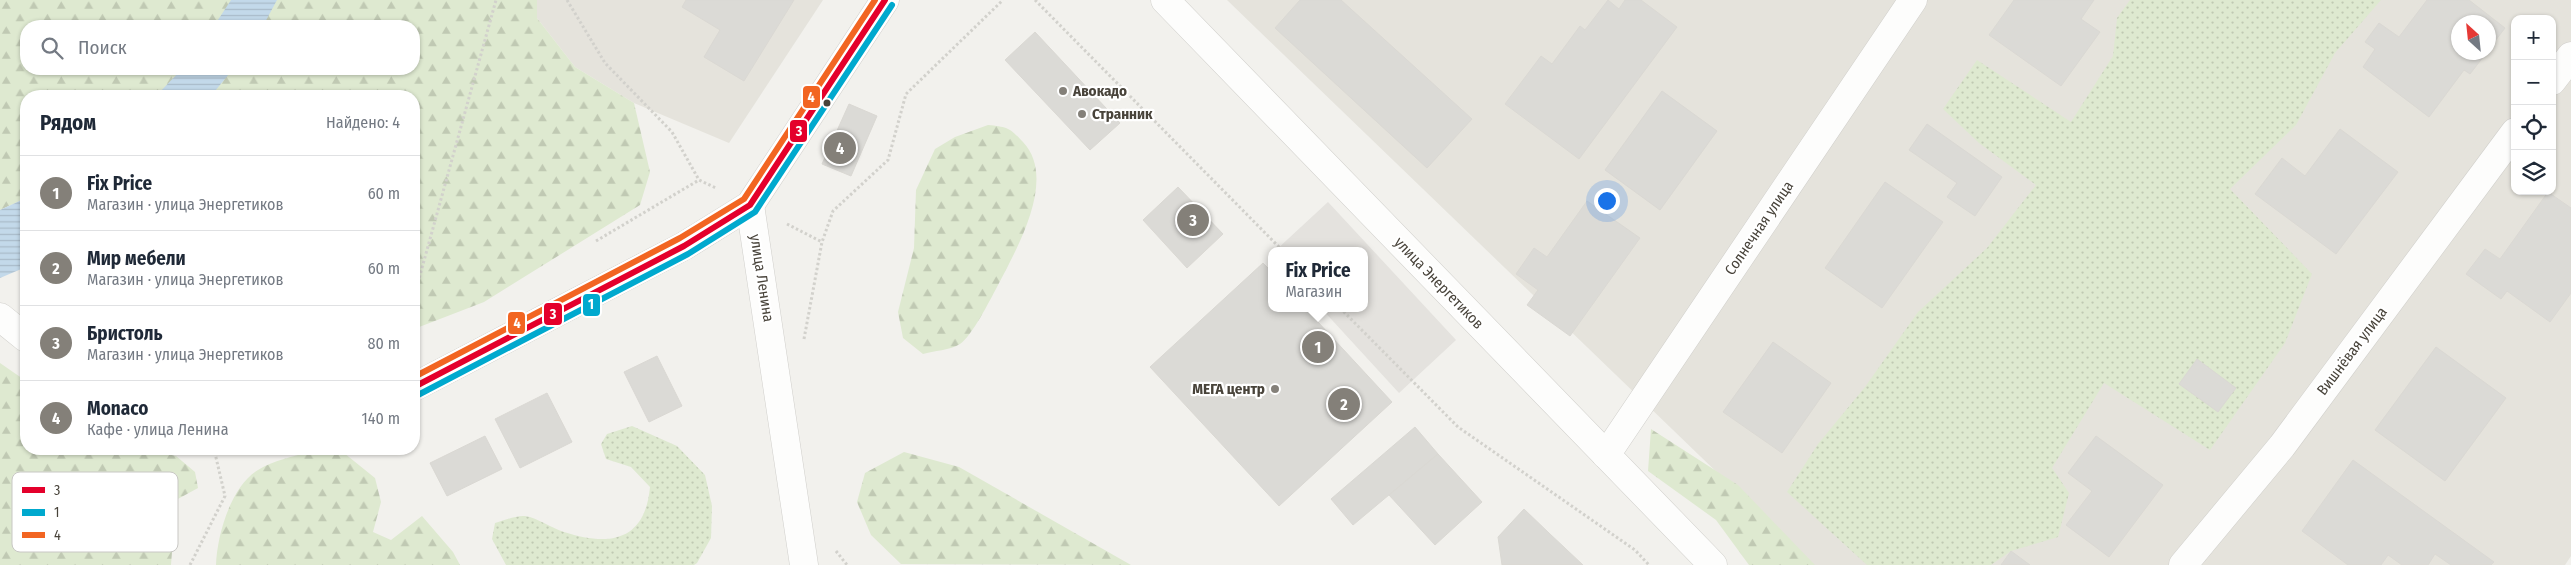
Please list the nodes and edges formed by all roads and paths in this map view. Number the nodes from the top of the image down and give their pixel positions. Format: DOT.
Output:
graph roads {
  1 [pos="496,0"];
  2 [pos="567,0"];
  3 [pos="885,0"];
  4 [pos="1003,0"];
  5 [pos="1035,0"];
  6 [pos="1165,0"];
  7 [pos="1912,0"];
  8 [pos="2571,56"];
  9 [pos="2556,76"];
  10 [pos="2511,137"];
  11 [pos="699,180"];
  12 [pos="750,204"];
  13 [pos="1280,247"];
  14 [pos="420,275"];
  15 [pos="1344,312"];
  16 [pos="0,317"];
  17 [pos="20,333"];
  18 [pos="803,346"];
  19 [pos="420,384"];
  20 [pos="215,455"];
  21 [pos="1606,455"];
  22 [pos="190,565"];
  23 [pos="804,565"];
  24 [pos="1649,565"];
  25 [pos="1713,565"];
  26 [pos="2183,565"];
  1 -- 14 [label="path"];
  2 -- 11 [label="path"];
  3 -- 12 [label="street"];
  4 -- 18 [label="path"];
  5 -- 13 [label="path"];
  6 -- 21 [label="street, улица Энергетиков"];
  7 -- 21 [label="street, Солнечная улица"];
  8 -- 9 [label="street"];
  10 -- 26 [label="street, Вишнёвая улица"];
  12 -- 19 [label="street"];
  12 -- 23 [label="street, улица Ленина"];
  15 -- 24 [label="path"];
  16 -- 17 [label="street"];
  20 -- 22 [label="path"];
  21 -- 25 [label="street, улица Энергетиков"];
}
